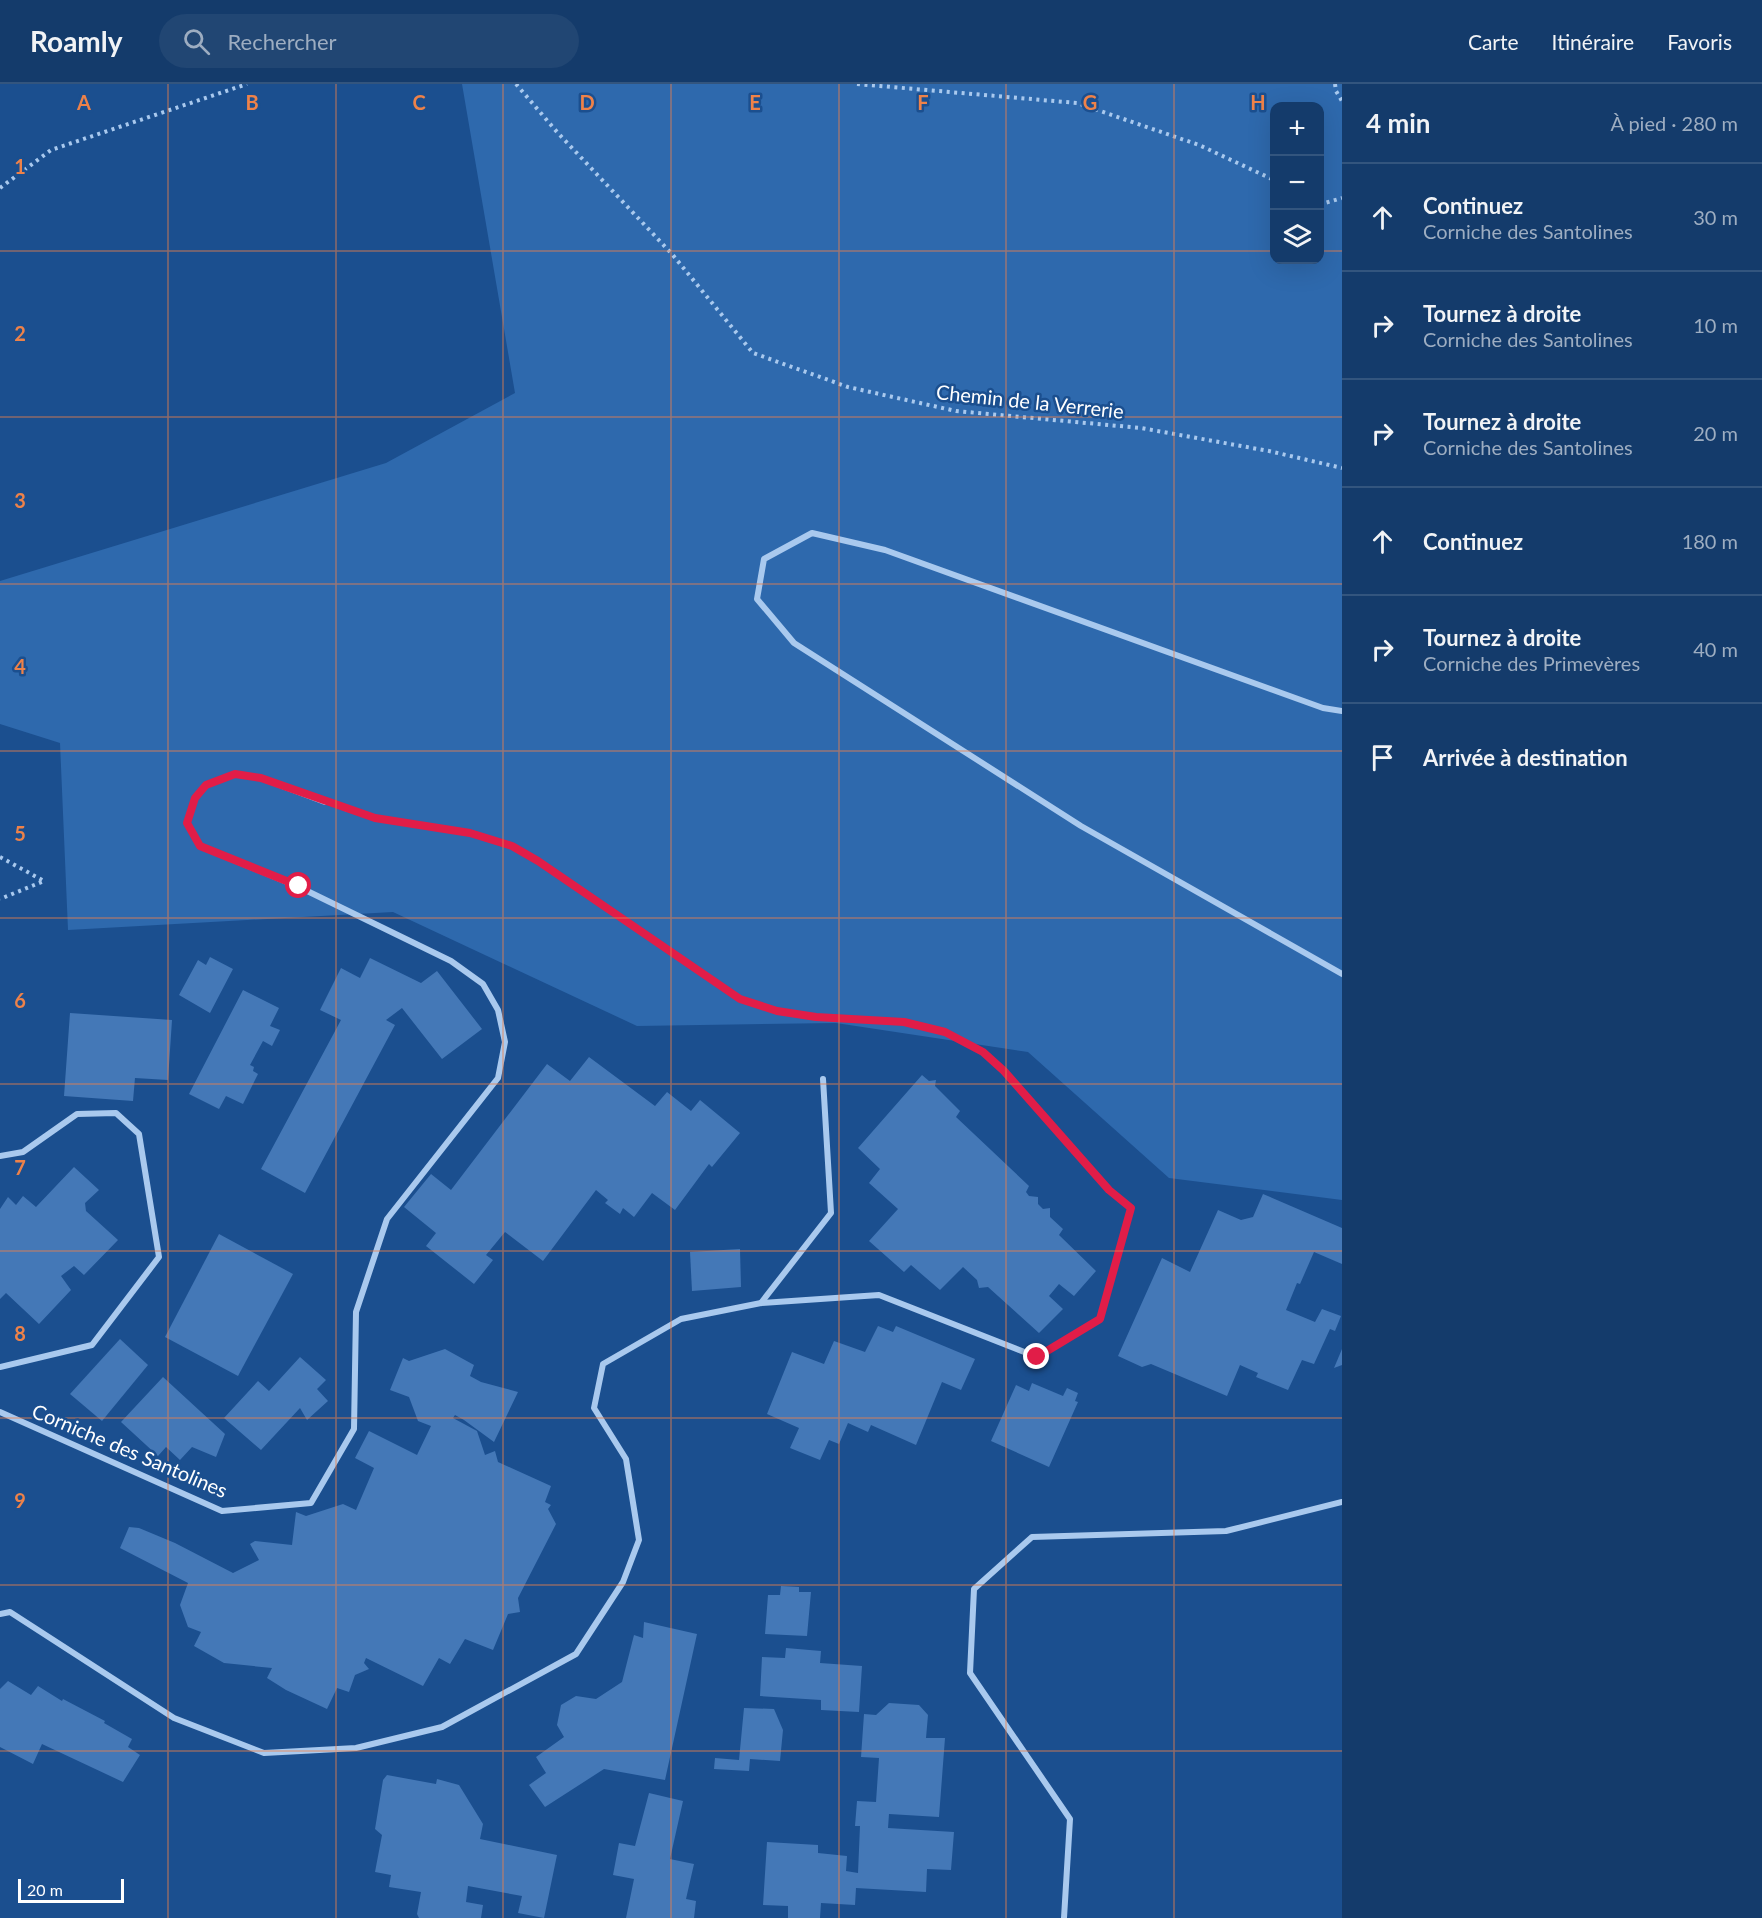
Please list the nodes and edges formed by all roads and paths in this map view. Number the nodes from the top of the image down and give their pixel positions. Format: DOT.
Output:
graph roads {
  1 [pos="247,84"];
  2 [pos="516,84"];
  3 [pos="857,84"];
  4 [pos="1335,84"];
  5 [pos="1342,101"];
  6 [pos="1270,178"];
  7 [pos="0,188"];
  8 [pos="1342,198"];
  9 [pos="1324,202"];
  10 [pos="1342,468"];
  11 [pos="1342,711"];
  12 [pos="325,802"];
  13 [pos="0,857"];
  14 [pos="0,899"];
  15 [pos="1342,974"];
  16 [pos="823,1079"];
  17 [pos="0,1156"];
  18 [pos="1131,1208"];
  19 [pos="761,1303"];
  20 [pos="0,1367"];
  21 [pos="0,1412"];
  22 [pos="1342,1502"];
  23 [pos="0,1614"];
  24 [pos="1064,1918"];
  1 -- 7 [label="path"];
  2 -- 10 [label="path, Chemin de la Verrerie"];
  3 -- 6 [label="path"];
  4 -- 5 [label="path"];
  8 -- 9 [label="path"];
  11 -- 15 [label="street"];
  12 -- 18 [label="path"];
  12 -- 21 [label="street, Corniche des Santolines"];
  13 -- 14 [label="path"];
  16 -- 19 [label="street"];
  17 -- 20 [label="street"];
  18 -- 19 [label="street"];
  19 -- 23 [label="street"];
  22 -- 24 [label="street"];
}
